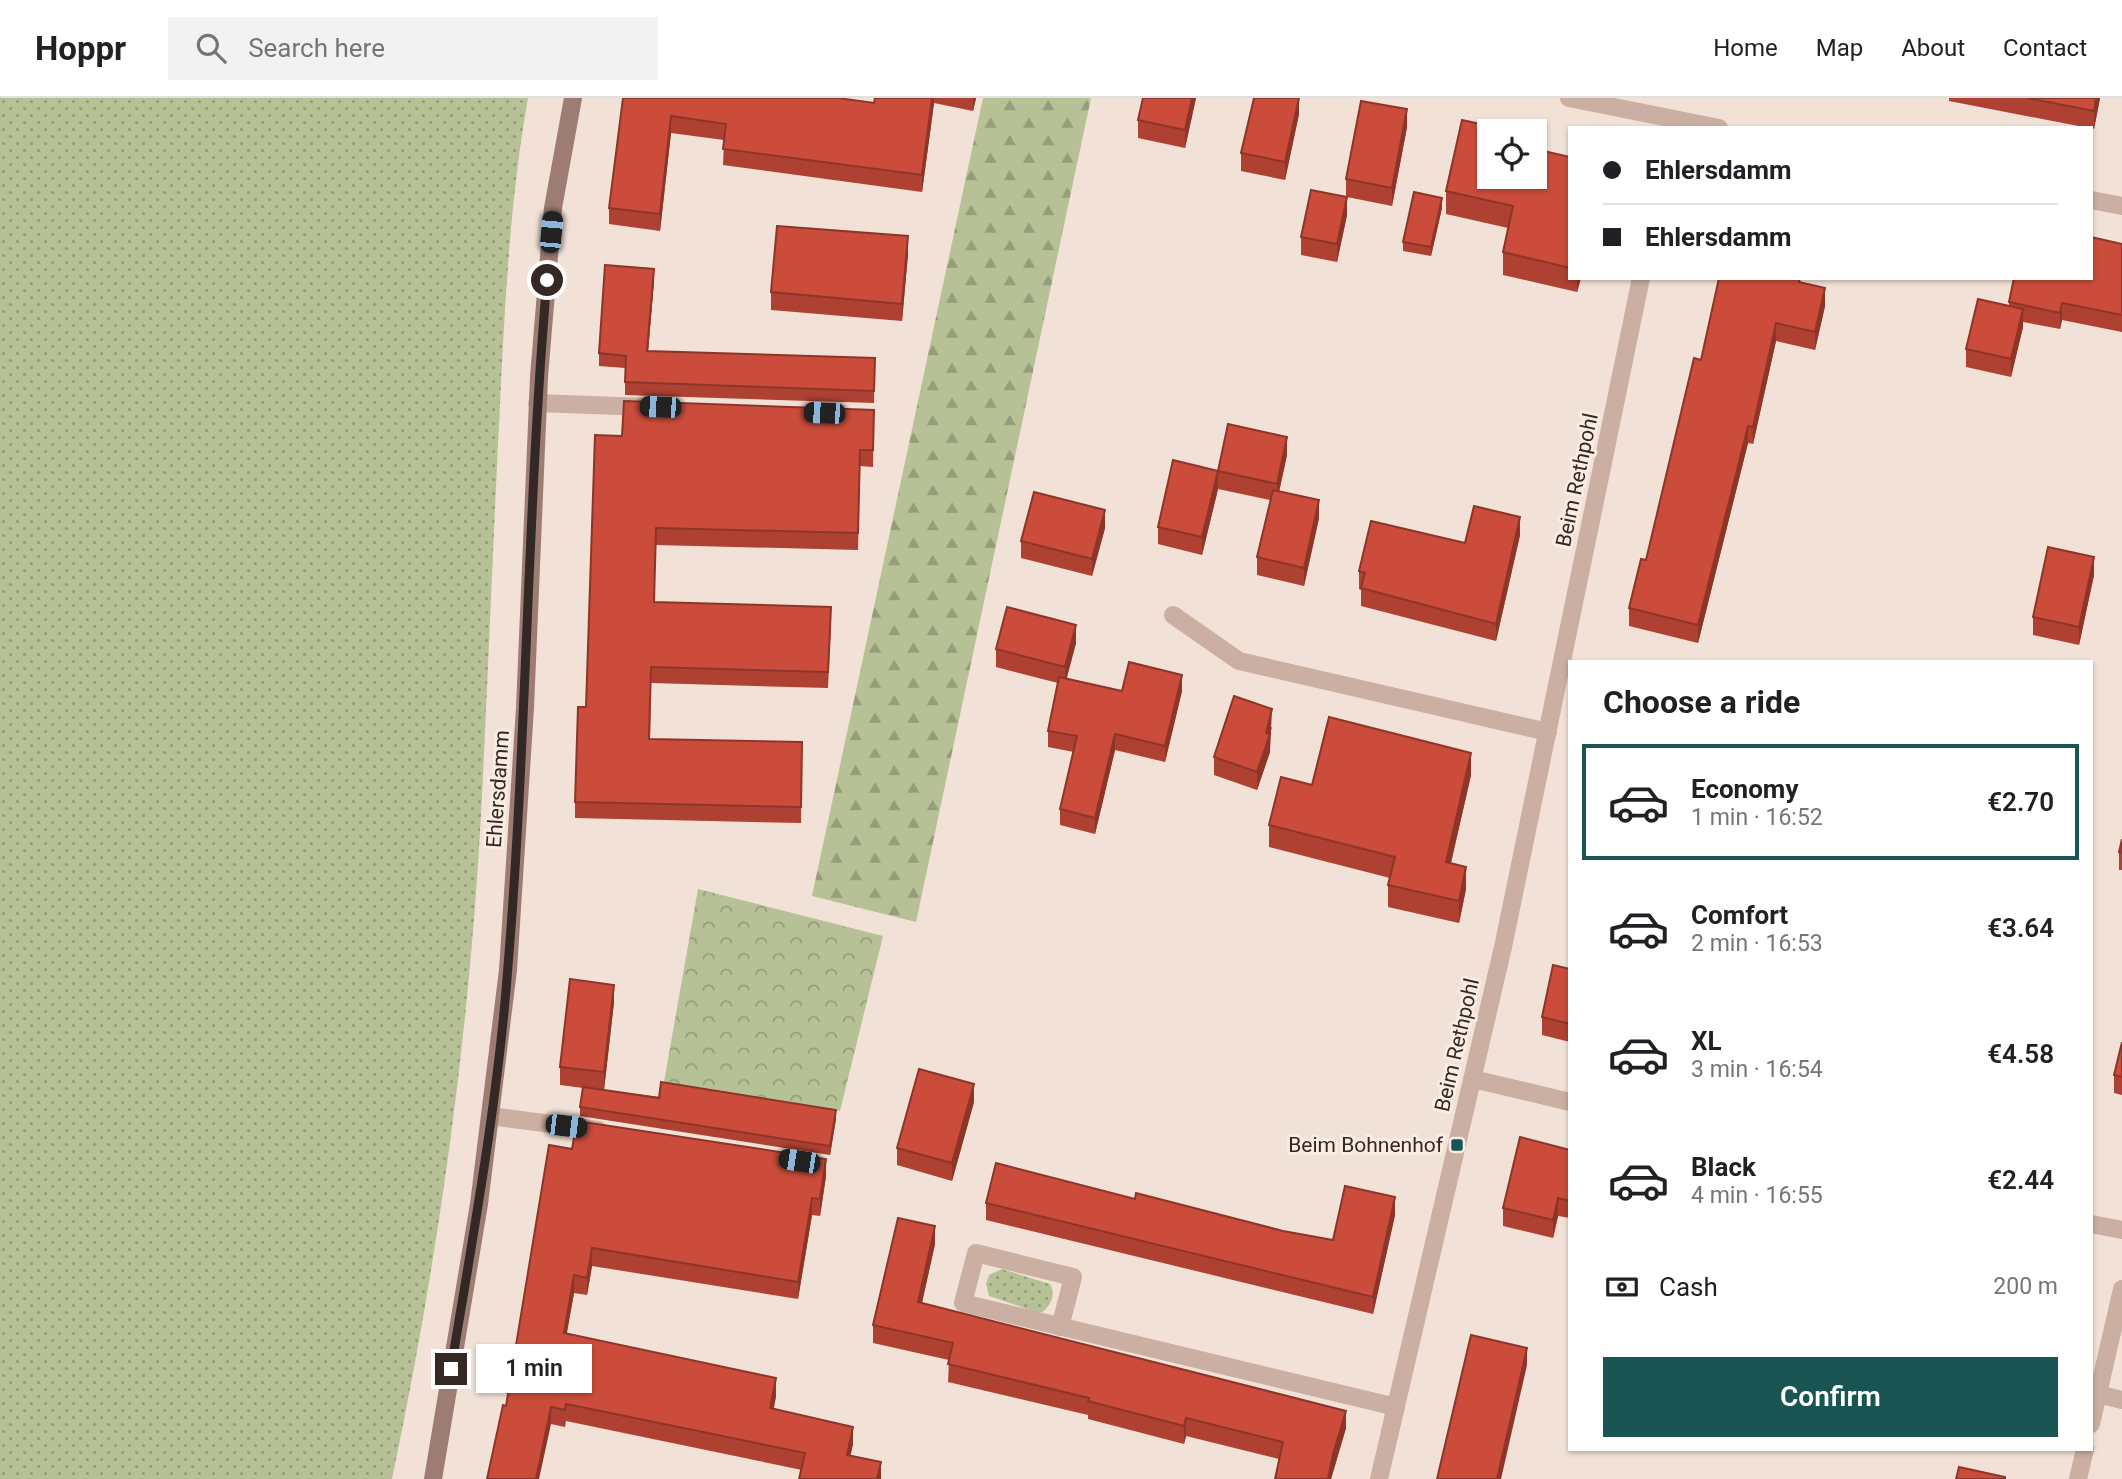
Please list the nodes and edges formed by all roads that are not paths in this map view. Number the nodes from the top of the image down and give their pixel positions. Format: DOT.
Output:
graph roads {
  1 [pos="573,98"];
  2 [pos="1569,98"];
  3 [pos="1673,123"];
  4 [pos="1700,126"];
  5 [pos="2093,200"];
  6 [pos="2122,206"];
  7 [pos="1641,280"];
  8 [pos="537,403"];
  9 [pos="657,407"];
  10 [pos="1173,615"];
  11 [pos="1548,732"];
  12 [pos="1473,1079"];
  13 [pos="1568,1102"];
  14 [pos="490,1116"];
  15 [pos="613,1132"];
  16 [pos="2093,1224"];
  17 [pos="2122,1230"];
  18 [pos="2122,1289"];
  19 [pos="1060,1326"];
  20 [pos="2098,1394"];
  21 [pos="2122,1399"];
  22 [pos="1396,1407"];
  23 [pos="2093,1415"];
  24 [pos="2085,1451"];
  25 [pos="433,1479"];
  26 [pos="1379,1479"];
  27 [pos="2078,1479"];
  1 -- 8 [label="street, Ehlersdamm"];
  2 -- 3 [label="street"];
  3 -- 4 [label="street"];
  5 -- 6 [label="street"];
  7 -- 11 [label="street, Beim Rethpohl"];
  8 -- 9 [label="street"];
  8 -- 14 [label="street, Ehlersdamm"];
  10 -- 11 [label="street"];
  11 -- 12 [label="street, Beim Rethpohl"];
  12 -- 13 [label="street"];
  12 -- 22 [label="street, Beim Rethpohl"];
  14 -- 15 [label="street"];
  14 -- 25 [label="street, Ehlersdamm"];
  16 -- 17 [label="street"];
  18 -- 20 [label="street"];
  19 -- 19 [label="street"];
  19 -- 22 [label="street"];
  20 -- 21 [label="street"];
  20 -- 23 [label="street"];
  22 -- 26 [label="street, Beim Rethpohl"];
  24 -- 27 [label="street"];
}
